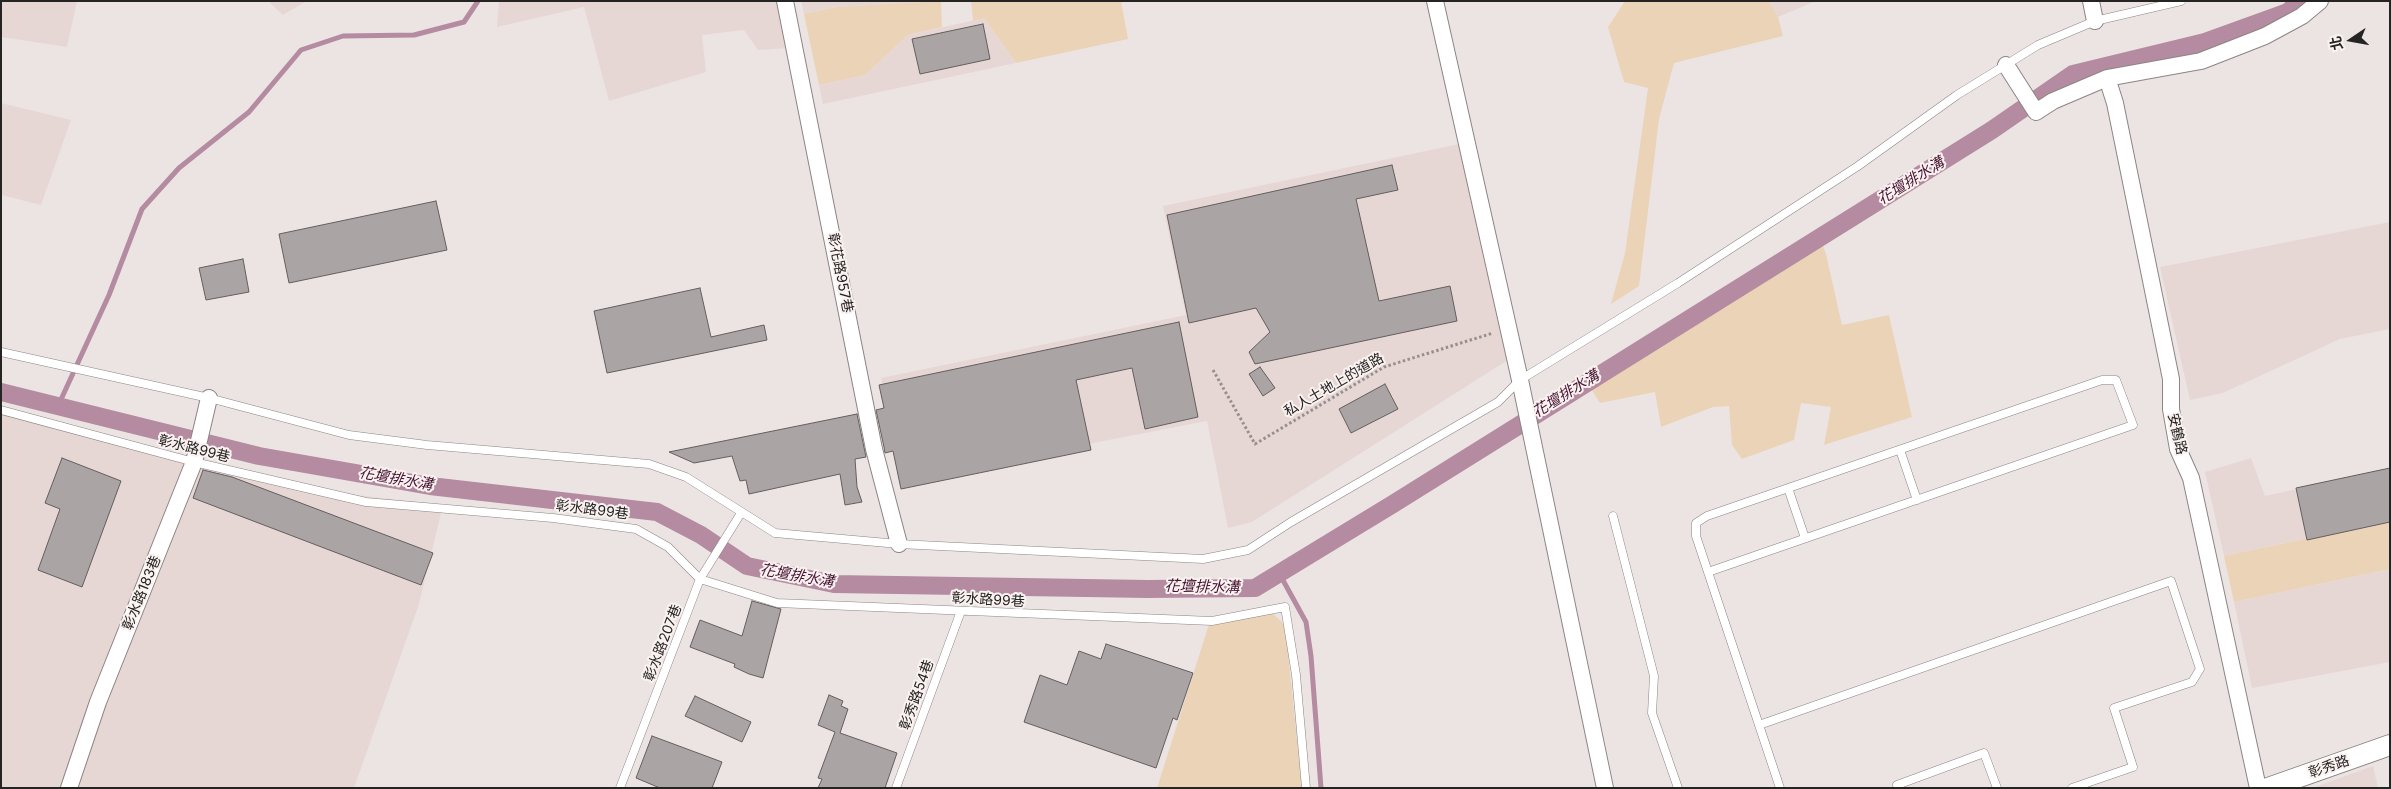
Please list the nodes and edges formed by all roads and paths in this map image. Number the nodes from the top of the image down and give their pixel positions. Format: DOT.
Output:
graph roads {
  1 [pos="784,1"];
  2 [pos="1435,1"];
  3 [pos="2091,1"];
  4 [pos="2182,1"];
  5 [pos="2320,1"];
  6 [pos="2095,21"];
  7 [pos="2006,65"];
  8 [pos="2107,78"];
  9 [pos="1508,328"];
  10 [pos="1,352"];
  11 [pos="1213,370"];
  12 [pos="1520,380"];
  13 [pos="208,401"];
  14 [pos="1,410"];
  15 [pos="1900,450"];
  16 [pos="194,461"];
  17 [pos="1788,488"];
  18 [pos="1917,500"];
  19 [pos="741,513"];
  20 [pos="1614,516"];
  21 [pos="1806,538"];
  22 [pos="899,544"];
  23 [pos="1708,572"];
  24 [pos="700,579"];
  25 [pos="961,611"];
  26 [pos="1759,725"];
  27 [pos="2390,745"];
  28 [pos="69,788"];
  29 [pos="620,788"];
  30 [pos="896,788"];
  31 [pos="1306,788"];
  32 [pos="1605,788"];
  33 [pos="1678,788"];
  34 [pos="1780,788"];
  35 [pos="1898,788"];
  36 [pos="1997,788"];
  37 [pos="2072,788"];
  38 [pos="2258,788"];
  39 [pos="2268,788"];
  1 -- 22 [label="street, 彰花路957巷"];
  2 -- 9 [label="street"];
  3 -- 6 [label="street"];
  4 -- 6 [label="lane"];
  5 -- 8 [label="street"];
  6 -- 7 [label="lane"];
  7 -- 8 [label="street"];
  7 -- 12 [label="lane"];
  8 -- 38 [label="street, 安鶴路"];
  9 -- 11 [label="path, 私人土地上的道路"];
  9 -- 12 [label="street"];
  10 -- 13 [label="lane"];
  12 -- 22 [label="lane"];
  12 -- 32 [label="street"];
  13 -- 16 [label="street, 彰水路183巷"];
  13 -- 19 [label="lane"];
  14 -- 16 [label="lane, 彰水路99巷"];
  15 -- 17 [label="lane"];
  15 -- 18 [label="lane"];
  15 -- 18 [label="lane"];
  16 -- 24 [label="lane, 彰水路99巷"];
  16 -- 28 [label="street, 彰水路183巷"];
  17 -- 21 [label="lane"];
  17 -- 23 [label="lane"];
  18 -- 21 [label="lane"];
  19 -- 22 [label="lane"];
  19 -- 24 [label="lane, 彰水路207巷"];
  20 -- 33 [label="lane"];
  21 -- 23 [label="lane"];
  23 -- 26 [label="lane"];
  24 -- 25 [label="lane, 彰水路99巷"];
  24 -- 29 [label="lane, 彰水路207巷"];
  25 -- 30 [label="lane, 彰秀路54巷"];
  25 -- 31 [label="lane, 彰水路99巷"];
  26 -- 34 [label="lane"];
  26 -- 37 [label="lane"];
  27 -- 39 [label="street, 彰秀路"];
  35 -- 36 [label="lane"];
}
